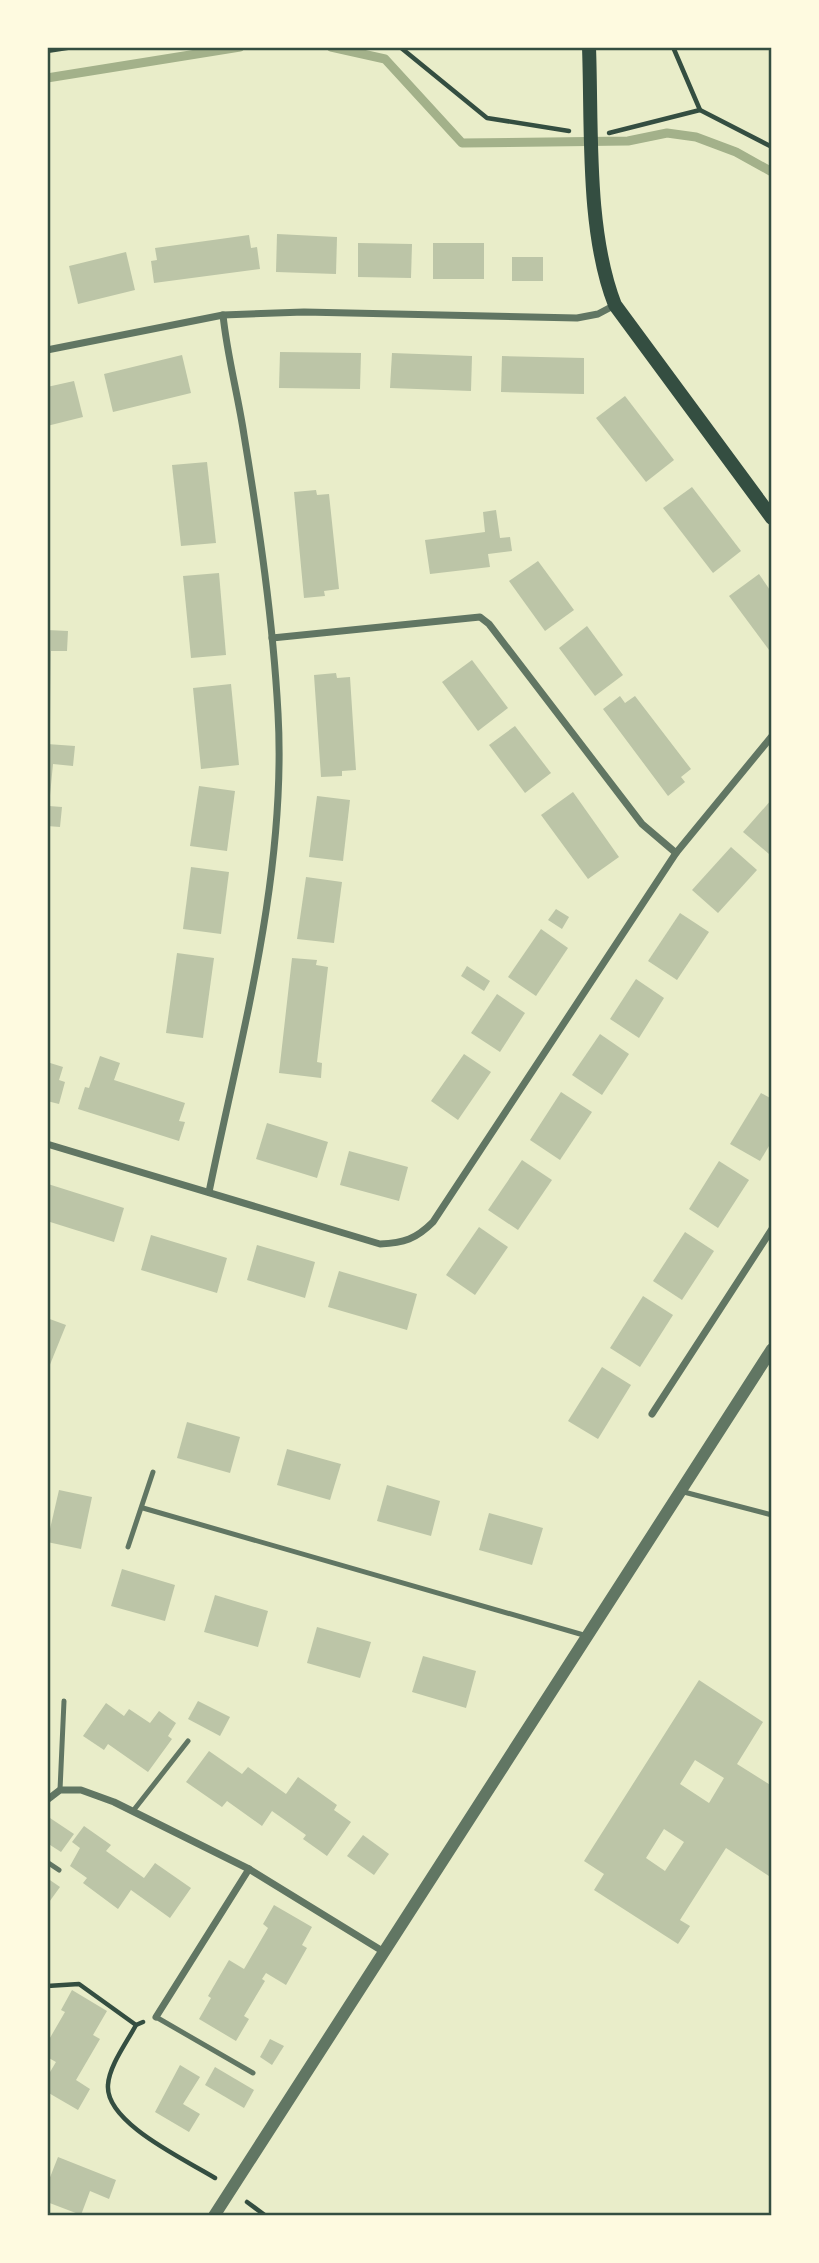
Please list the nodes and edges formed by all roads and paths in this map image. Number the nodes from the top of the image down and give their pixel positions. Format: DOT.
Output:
graph roads {
  1 [pos="73,47"];
  2 [pos="400,47"];
  3 [pos="589,47"];
  4 [pos="673,47"];
  5 [pos="47,51"];
  6 [pos="487,118"];
  7 [pos="772,147"];
  8 [pos="615,305"];
  9 [pos="223,315"];
  10 [pos="47,349"];
  11 [pos="772,517"];
  12 [pos="272,638"];
  13 [pos="772,736"];
  14 [pos="676,853"];
  15 [pos="47,1144"];
  16 [pos="209,1192"];
  17 [pos="772,1229"];
  18 [pos="772,1349"];
  19 [pos="652,1414"];
  20 [pos="153,1472"];
  21 [pos="680,1491"];
  22 [pos="143,1508"];
  23 [pos="772,1516"];
  24 [pos="128,1547"];
  25 [pos="587,1636"];
  26 [pos="64,1701"];
  27 [pos="188,1741"];
  28 [pos="60,1790"];
  29 [pos="47,1800"];
  30 [pos="133,1811"];
  31 [pos="47,1862"];
  32 [pos="249,1869"];
  33 [pos="59,1870"];
  34 [pos="384,1952"];
  35 [pos="47,1986"];
  36 [pos="156,2017"];
  37 [pos="136,2025"];
  38 [pos="253,2073"];
  39 [pos="231,2189"];
  40 [pos="214,2216"];
  41 [pos="266,2216"];
  1 -- 5 [label="path"];
  2 -- 6 [label="path"];
  3 -- 8 [label="main road"];
  4 -- 7 [label="path"];
  8 -- 9 [label="street"];
  8 -- 11 [label="main road"];
  9 -- 10 [label="street"];
  9 -- 12 [label="street"];
  12 -- 14 [label="street"];
  12 -- 16 [label="street"];
  13 -- 14 [label="street"];
  14 -- 16 [label="street"];
  15 -- 16 [label="street"];
  17 -- 19 [label="street"];
  18 -- 21 [label="street"];
  20 -- 22 [label="lane"];
  21 -- 23 [label="lane"];
  21 -- 25 [label="street"];
  22 -- 24 [label="lane"];
  22 -- 25 [label="lane"];
  25 -- 34 [label="street"];
  26 -- 28 [label="lane"];
  27 -- 30 [label="lane"];
  28 -- 29 [label="street"];
  28 -- 30 [label="street"];
  30 -- 32 [label="street"];
  31 -- 33 [label="lane"];
  32 -- 34 [label="street"];
  32 -- 36 [label="street"];
  34 -- 39 [label="street"];
  35 -- 37 [label="path"];
  36 -- 37 [label="path"];
  36 -- 38 [label="lane"];
  37 -- 39 [label="path"];
  39 -- 40 [label="street"];
  39 -- 41 [label="path"];
}
